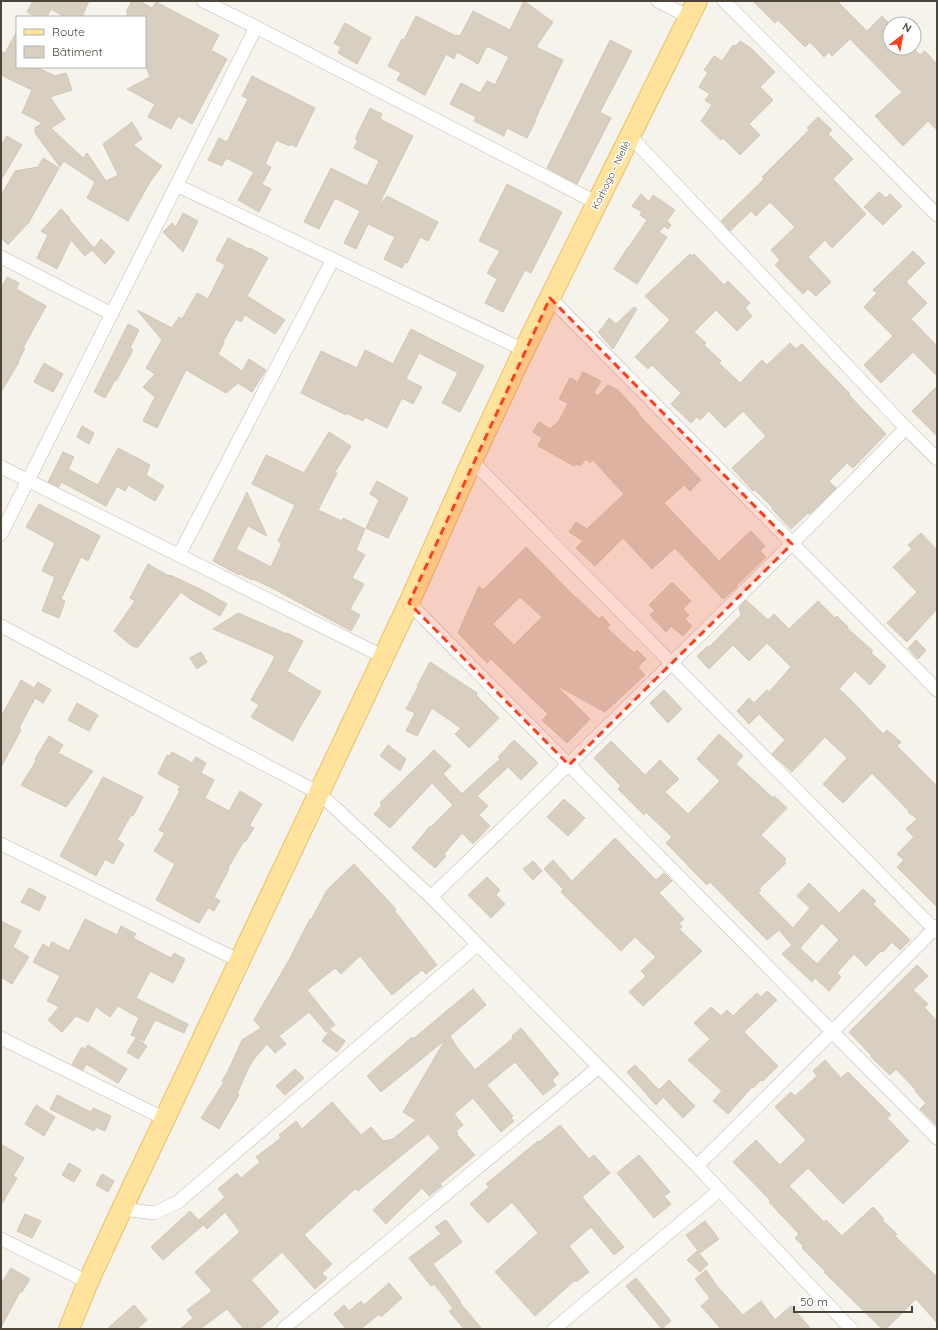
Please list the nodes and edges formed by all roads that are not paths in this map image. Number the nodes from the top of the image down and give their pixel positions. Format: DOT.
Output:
graph roads {
  1 [pos="203,1"];
  2 [pos="658,1"];
  3 [pos="724,1"];
  4 [pos="693,9"];
  5 [pos="256,27"];
  6 [pos="630,136"];
  7 [pos="176,185"];
  8 [pos="597,203"];
  9 [pos="937,216"];
  10 [pos="1,256"];
  11 [pos="333,259"];
  12 [pos="550,298"];
  13 [pos="112,314"];
  14 [pos="524,350"];
  15 [pos="906,428"];
  16 [pos="937,459"];
  17 [pos="472,461"];
  18 [pos="1,467"];
  19 [pos="28,480"];
  20 [pos="1,534"];
  21 [pos="792,544"];
  22 [pos="179,555"];
  23 [pos="409,603"];
  24 [pos="1,626"];
  25 [pos="384,657"];
  26 [pos="671,662"];
  27 [pos="937,690"];
  28 [pos="569,765"];
  29 [pos="319,793"];
  30 [pos="1,844"];
  31 [pos="431,897"];
  32 [pos="936,929"];
  33 [pos="478,944"];
  34 [pos="240,961"];
  35 [pos="832,1032"];
  36 [pos="1,1038"];
  37 [pos="599,1067"];
  38 [pos="165,1119"];
  39 [pos="937,1138"];
  40 [pos="697,1166"];
  41 [pos="720,1190"];
  42 [pos="122,1209"];
  43 [pos="1,1239"];
  44 [pos="88,1282"];
  45 [pos="69,1329"];
  46 [pos="283,1329"];
  47 [pos="554,1329"];
  48 [pos="851,1329"];
  1 -- 5 [label="street"];
  2 -- 4 [label="street"];
  3 -- 9 [label="street"];
  4 -- 6 [label="main road, Korhogo - Niellé"];
  5 -- 7 [label="street"];
  5 -- 8 [label="street"];
  6 -- 8 [label="main road, Korhogo - Niellé"];
  6 -- 15 [label="street"];
  7 -- 11 [label="street"];
  7 -- 13 [label="street"];
  8 -- 12 [label="main road, Korhogo - Niellé"];
  10 -- 13 [label="street"];
  11 -- 14 [label="street"];
  11 -- 22 [label="street"];
  12 -- 14 [label="main road, Korhogo - Niellé"];
  12 -- 21 [label="street"];
  13 -- 19 [label="street"];
  14 -- 17 [label="main road, Korhogo - Niellé"];
  15 -- 16 [label="street"];
  15 -- 21 [label="street"];
  17 -- 23 [label="main road, Korhogo - Niellé"];
  17 -- 26 [label="street"];
  18 -- 19 [label="street"];
  19 -- 20 [label="street"];
  19 -- 22 [label="street"];
  21 -- 26 [label="street"];
  21 -- 27 [label="street"];
  22 -- 25 [label="street"];
  23 -- 25 [label="main road, Korhogo - Niellé"];
  23 -- 28 [label="street"];
  24 -- 29 [label="street"];
  25 -- 29 [label="main road, Korhogo - Niellé"];
  26 -- 28 [label="street"];
  26 -- 32 [label="street"];
  28 -- 31 [label="street"];
  28 -- 35 [label="street"];
  29 -- 31 [label="street"];
  29 -- 34 [label="main road, Korhogo - Niellé"];
  30 -- 34 [label="street"];
  31 -- 33 [label="street"];
  32 -- 35 [label="street"];
  33 -- 37 [label="street"];
  33 -- 42 [label="street"];
  34 -- 38 [label="main road, Korhogo - Niellé"];
  35 -- 39 [label="street"];
  35 -- 40 [label="street"];
  36 -- 38 [label="street"];
  37 -- 40 [label="street"];
  37 -- 46 [label="street"];
  38 -- 42 [label="main road, Korhogo - Niellé"];
  40 -- 41 [label="street"];
  41 -- 47 [label="street"];
  41 -- 48 [label="street"];
  42 -- 44 [label="main road, Korhogo - Niellé"];
  43 -- 44 [label="street"];
  44 -- 45 [label="main road, Korhogo - Niellé"];
}
